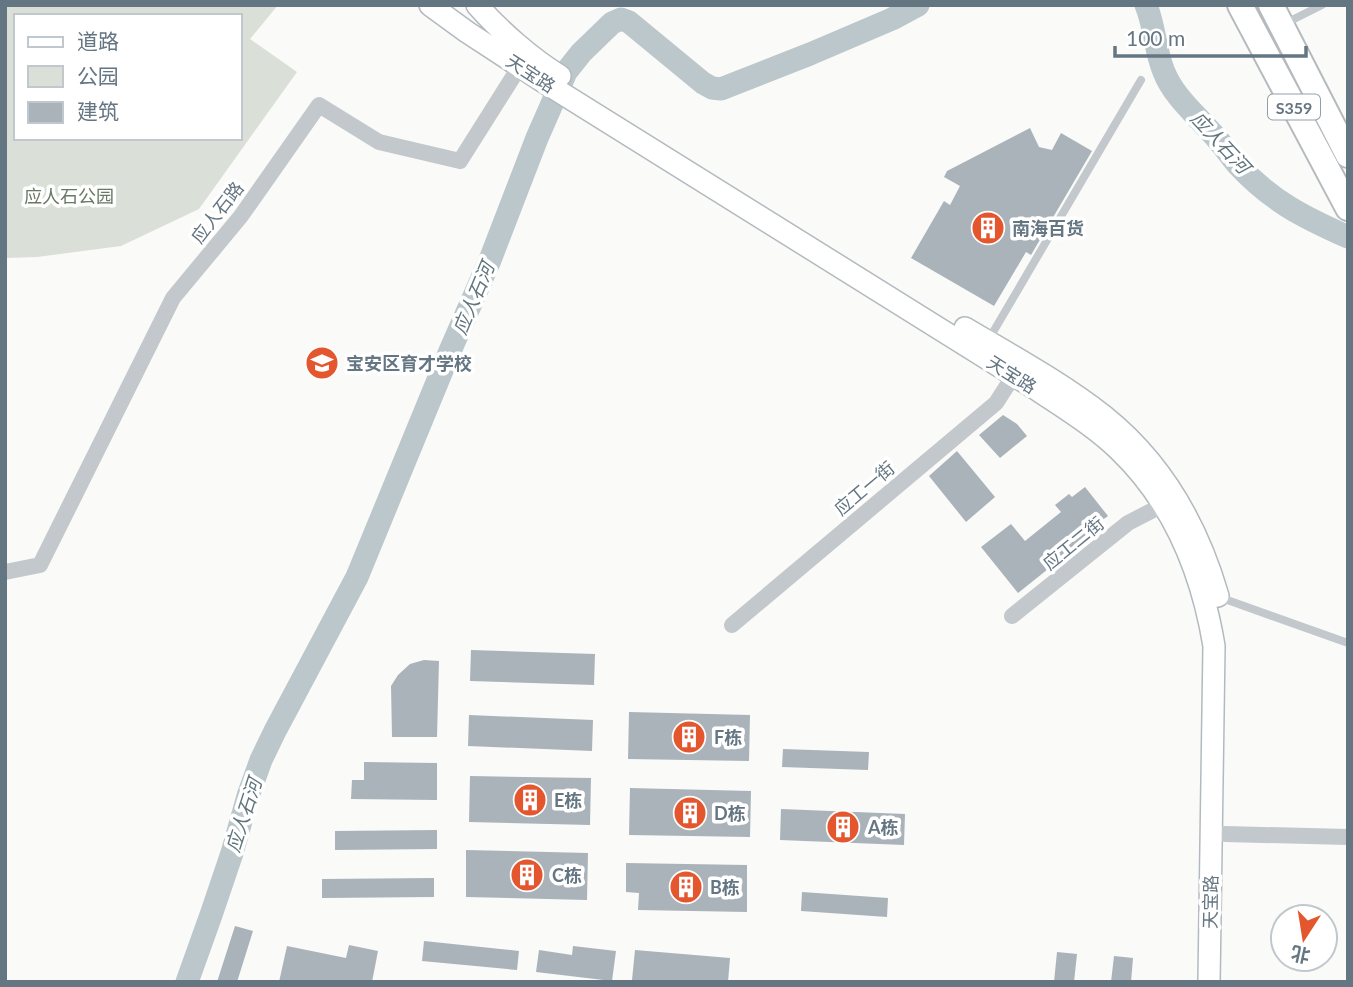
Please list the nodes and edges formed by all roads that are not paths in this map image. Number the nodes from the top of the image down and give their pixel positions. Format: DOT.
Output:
graph roads {
  1 [pos="430,5"];
  2 [pos="477,5"];
  3 [pos="1240,5"];
  4 [pos="1322,5"];
  5 [pos="1277,15"];
  6 [pos="533,66"];
  7 [pos="1141,80"];
  8 [pos="581,97"];
  9 [pos="1348,155"];
  10 [pos="1348,208"];
  11 [pos="987,341"];
  12 [pos="1014,375"];
  13 [pos="1163,505"];
  14 [pos="5,572"];
  15 [pos="1219,597"];
  16 [pos="1012,616"];
  17 [pos="732,625"];
  18 [pos="1348,643"];
  19 [pos="1225,834"];
  20 [pos="1348,837"];
  21 [pos="1209,982"];
  22 [pos="1222,982"];
  1 -- 6 [label="street, 天宝路"];
  2 -- 6 [label="street, 天宝路"];
  3 -- 10 [label="main road, S359"];
  4 -- 5 [label="lane"];
  5 -- 9 [label="main road, S359"];
  6 -- 8 [label="street, 天宝路"];
  6 -- 14 [label="street, 应人石路"];
  7 -- 11 [label="lane"];
  8 -- 11 [label="street, 天宝路"];
  8 -- 12 [label="street, 天宝路"];
  11 -- 15 [label="street, 天宝路"];
  12 -- 13 [label="street, 天宝路"];
  12 -- 17 [label="street, 应工一街"];
  13 -- 16 [label="street, 应工二街"];
  13 -- 21 [label="street, 天宝路"];
  15 -- 18 [label="lane"];
  15 -- 19 [label="street, 天宝路"];
  19 -- 20 [label="street"];
  19 -- 22 [label="street, 天宝路"];
}
